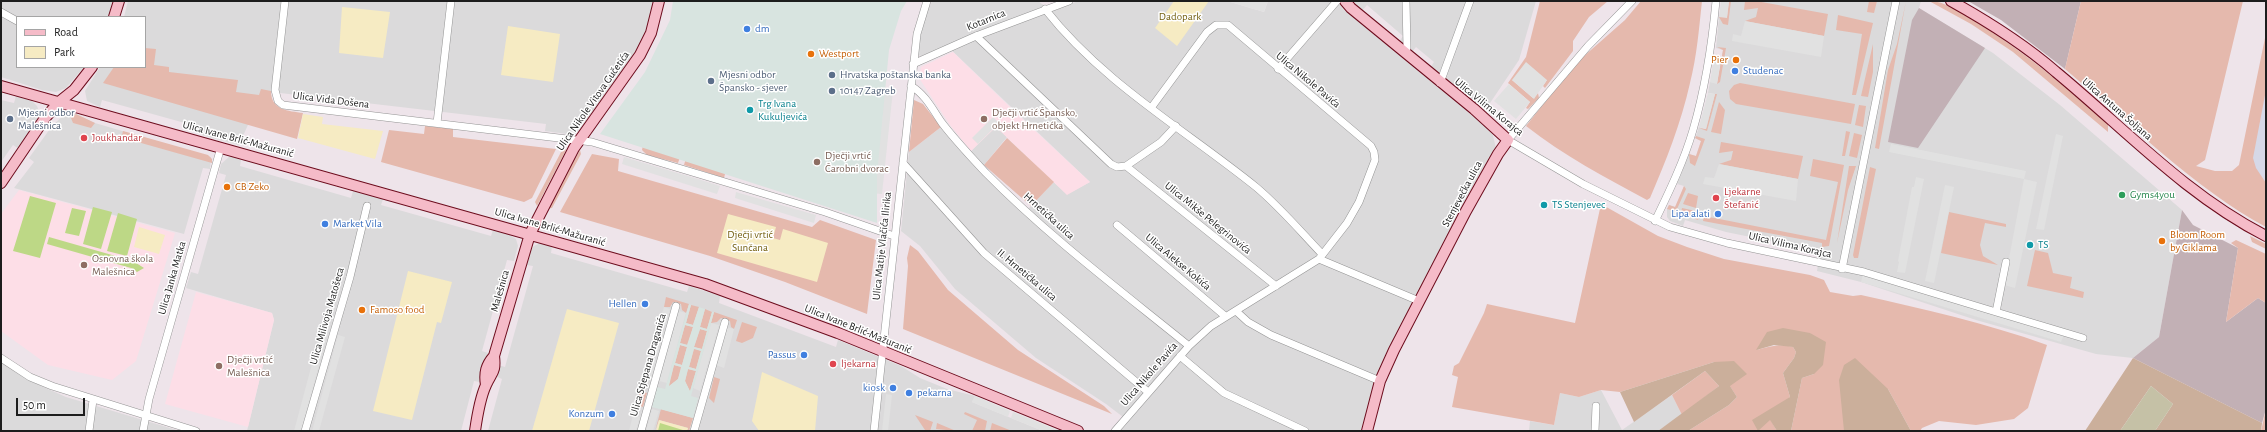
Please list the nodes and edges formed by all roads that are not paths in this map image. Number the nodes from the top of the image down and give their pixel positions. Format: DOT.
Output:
graph roads {
  1 [pos="119,1"];
  2 [pos="285,1"];
  3 [pos="451,1"];
  4 [pos="659,1"];
  5 [pos="927,1"];
  6 [pos="1069,1"];
  7 [pos="1337,1"];
  8 [pos="1345,1"];
  9 [pos="1406,1"];
  10 [pos="1470,1"];
  11 [pos="1632,1"];
  12 [pos="1716,1"];
  13 [pos="1896,1"];
  14 [pos="1951,1"];
  15 [pos="1046,9"];
  16 [pos="1,12"];
  17 [pos="114,16"];
  18 [pos="16,20"];
  19 [pos="976,36"];
  20 [pos="1406,54"];
  21 [pos="913,64"];
  22 [pos="91,68"];
  23 [pos="1278,69"];
  24 [pos="1440,83"];
  25 [pos="1,86"];
  26 [pos="911,86"];
  27 [pos="58,102"];
  28 [pos="1151,108"];
  29 [pos="437,123"];
  30 [pos="1176,126"];
  31 [pos="580,139"];
  32 [pos="1508,140"];
  33 [pos="221,147"];
  34 [pos="902,164"];
  35 [pos="1126,166"];
  36 [pos="1,183"];
  37 [pos="367,206"];
  38 [pos="1655,221"];
  39 [pos="1117,225"];
  40 [pos="530,234"];
  41 [pos="894,236"];
  42 [pos="2266,236"];
  43 [pos="1320,257"];
  44 [pos="2006,262"];
  45 [pos="1842,269"];
  46 [pos="1276,286"];
  47 [pos="1419,301"];
  48 [pos="676,306"];
  49 [pos="1236,311"];
  50 [pos="1996,312"];
  51 [pos="1225,316"];
  52 [pos="725,322"];
  53 [pos="2083,338"];
  54 [pos="1189,346"];
  55 [pos="884,351"];
  56 [pos="1180,356"];
  57 [pos="1,358"];
  58 [pos="1380,382"];
  59 [pos="1148,392"];
  60 [pos="94,400"];
  61 [pos="1596,406"];
  62 [pos="145,415"];
  63 [pos="89,431"];
  64 [pos="143,431"];
  65 [pos="196,431"];
  66 [pos="305,431"];
  67 [pos="475,431"];
  68 [pos="641,431"];
  69 [pos="694,431"];
  70 [pos="874,431"];
  71 [pos="1078,431"];
  72 [pos="1115,431"];
  73 [pos="1305,431"];
  74 [pos="1367,431"];
  75 [pos="1595,431"];
  1 -- 17 [label="street"];
  2 -- 29 [label="street, Ulica Vida Došena"];
  3 -- 29 [label="street"];
  4 -- 31 [label="street, Ulica Nikole Vitova Gučetića"];
  5 -- 21 [label="street, Ulica Matije Vlačića Ilirika"];
  6 -- 15 [label="street, Kotarnica"];
  7 -- 23 [label="street"];
  8 -- 20 [label="street, Ulica Vilima Korajca"];
  9 -- 20 [label="street"];
  10 -- 24 [label="street"];
  11 -- 32 [label="street, Stenjevečka ulica"];
  12 -- 38 [label="street"];
  13 -- 45 [label="street, Ulica Vilima Korajca"];
  14 -- 42 [label="street, Ulica Antuna Šoljana"];
  15 -- 19 [label="street, Kotarnica"];
  15 -- 28 [label="street"];
  16 -- 18 [label="street"];
  19 -- 21 [label="street, Kotarnica"];
  19 -- 35 [label="street, Ulica Mikše Pelegrinovića"];
  20 -- 24 [label="street, Ulica Vilima Korajca"];
  21 -- 26 [label="street, Ulica Matije Vlačića Ilirika"];
  22 -- 27 [label="street"];
  23 -- 28 [label="street, Ulica Nikole Pavića"];
  23 -- 43 [label="street, Ulica Nikole Pavića"];
  24 -- 32 [label="street, Ulica Vilima Korajca"];
  25 -- 27 [label="street, Ulica Ivane Brlić-Mažuranić"];
  26 -- 34 [label="street, Ulica Matije Vlačića Ilirika"];
  26 -- 54 [label="street, Hrnetićka ulica"];
  27 -- 33 [label="street, Ulica Ivane Brlić-Mažuranić"];
  27 -- 36 [label="street"];
  28 -- 30 [label="street"];
  29 -- 31 [label="street, Ulica Vida Došena"];
  30 -- 35 [label="street"];
  30 -- 43 [label="street"];
  31 -- 40 [label="street, Ulica Nikole Vitova Gučetića"];
  31 -- 41 [label="street"];
  32 -- 38 [label="street, Ulica Vilima Korajca"];
  32 -- 47 [label="street, Stenjevečka ulica"];
  33 -- 40 [label="street, Ulica Ivane Brlić-Mažuranić"];
  33 -- 62 [label="street, Ulica Janka Matka"];
  34 -- 41 [label="street, Ulica Matije Vlačića Ilirika"];
  34 -- 59 [label="street, II. Hrnetićka ulica"];
  35 -- 46 [label="street, Ulica Mikše Pelegrinovića"];
  37 -- 66 [label="street, Ulica Milivoja Matošeca"];
  38 -- 45 [label="street, Ulica Vilima Korajca"];
  39 -- 51 [label="street, Ulica Alekse Kokića"];
  40 -- 55 [label="street, Ulica Ivane Brlić-Mažuranić"];
  40 -- 67 [label="street, Malešnica"];
  41 -- 55 [label="street, Ulica Matije Vlačića Ilirika"];
  43 -- 46 [label="street, Ulica Nikole Pavića"];
  43 -- 47 [label="street"];
  44 -- 50 [label="street"];
  45 -- 50 [label="street"];
  46 -- 49 [label="street, Ulica Nikole Pavića"];
  47 -- 58 [label="street, Stenjevečka ulica"];
  48 -- 68 [label="street, Ulica Stjepana Draganića"];
  49 -- 51 [label="street, Ulica Nikole Pavića"];
  49 -- 58 [label="street"];
  50 -- 53 [label="street"];
  51 -- 54 [label="street, Ulica Nikole Pavića"];
  52 -- 69 [label="street"];
  54 -- 56 [label="street, Ulica Nikole Pavića"];
  55 -- 70 [label="street, Ulica Matije Vlačića Ilirika"];
  55 -- 71 [label="street, Ulica Ivane Brlić-Mažuranić"];
  56 -- 59 [label="street, Ulica Nikole Pavića"];
  56 -- 73 [label="street"];
  57 -- 60 [label="street"];
  58 -- 74 [label="street, Stenjevečka ulica"];
  59 -- 72 [label="street, Ulica Nikole Pavića"];
  60 -- 62 [label="street"];
  60 -- 63 [label="street"];
  61 -- 75 [label="street"];
  62 -- 64 [label="street, Ulica Janka Matka"];
  62 -- 65 [label="street"];
}
